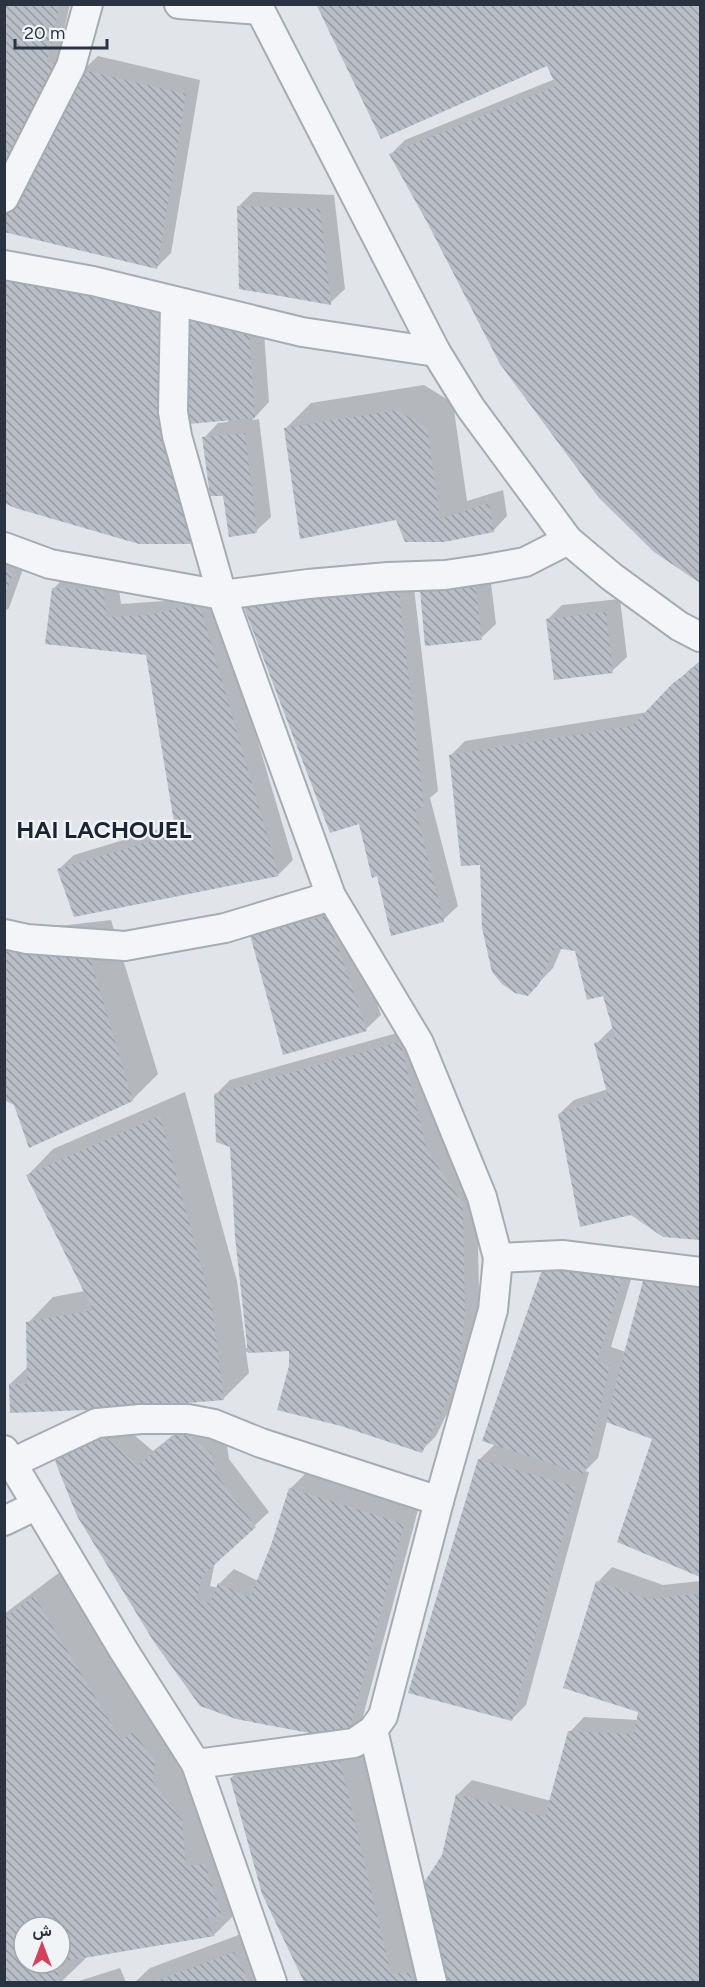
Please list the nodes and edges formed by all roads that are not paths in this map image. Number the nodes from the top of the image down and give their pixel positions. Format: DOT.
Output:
graph roads {
  1 [pos="88,4"];
  2 [pos="178,4"];
  3 [pos="258,7"];
  4 [pos="4,198"];
  5 [pos="4,265"];
  6 [pos="175,302"];
  7 [pos="436,352"];
  8 [pos="568,540"];
  9 [pos="4,547"];
  10 [pos="222,595"];
  11 [pos="700,637"];
  12 [pos="331,896"];
  13 [pos="4,934"];
  14 [pos="498,1258"];
  15 [pos="700,1272"];
  16 [pos="8,1457"];
  17 [pos="439,1501"];
  18 [pos="37,1505"];
  19 [pos="4,1521"];
  20 [pos="373,1730"];
  21 [pos="195,1764"];
  22 [pos="272,1983"];
  23 [pos="432,1983"];
  1 -- 4 [label="street"];
  2 -- 3 [label="street"];
  3 -- 7 [label="street"];
  5 -- 6 [label="street"];
  6 -- 7 [label="street"];
  6 -- 10 [label="street"];
  7 -- 8 [label="street"];
  8 -- 10 [label="street"];
  8 -- 11 [label="street"];
  9 -- 10 [label="street"];
  10 -- 12 [label="street"];
  12 -- 13 [label="street"];
  12 -- 14 [label="street"];
  14 -- 15 [label="street"];
  14 -- 17 [label="street"];
  16 -- 17 [label="street"];
  16 -- 18 [label="street"];
  17 -- 20 [label="street"];
  18 -- 19 [label="street"];
  18 -- 21 [label="street"];
  20 -- 21 [label="street"];
  20 -- 23 [label="street"];
  21 -- 22 [label="street"];
}
